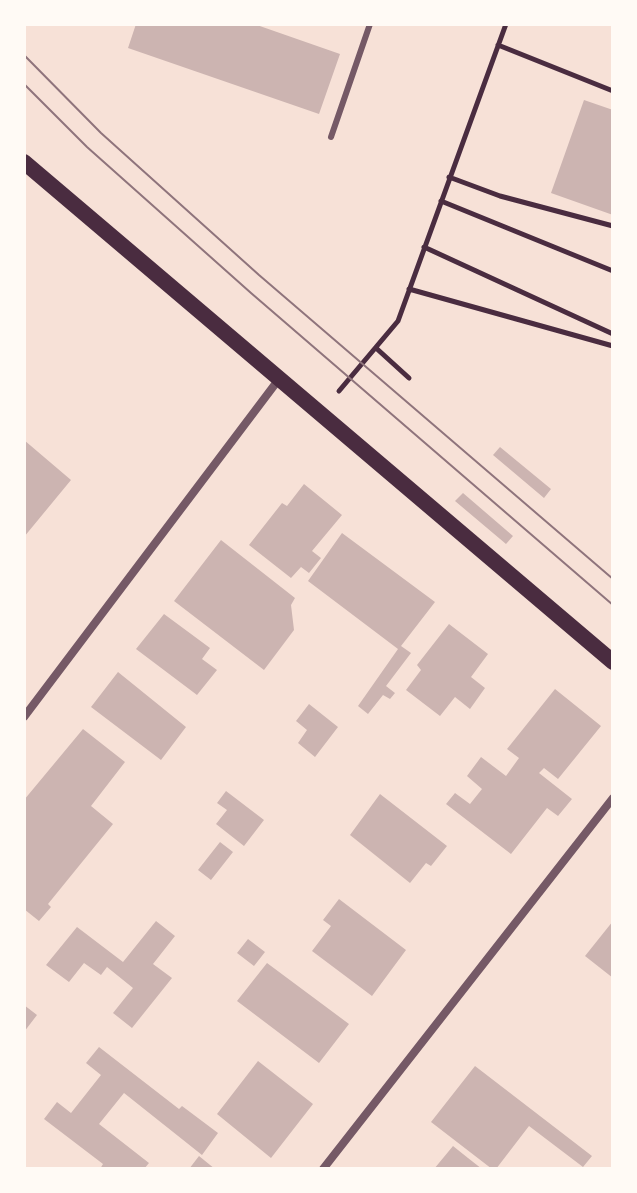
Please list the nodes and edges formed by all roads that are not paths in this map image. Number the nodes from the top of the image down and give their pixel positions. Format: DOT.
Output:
graph roads {
  1 [pos="370,24"];
  2 [pos="331,137"];
  3 [pos="24,162"];
  4 [pos="279,379"];
  5 [pos="613,662"];
  6 [pos="24,717"];
  7 [pos="613,798"];
  8 [pos="323,1169"];
  1 -- 2 [label="lane"];
  3 -- 4 [label="main road"];
  4 -- 5 [label="main road"];
  4 -- 6 [label="street"];
  7 -- 8 [label="street"];
}
